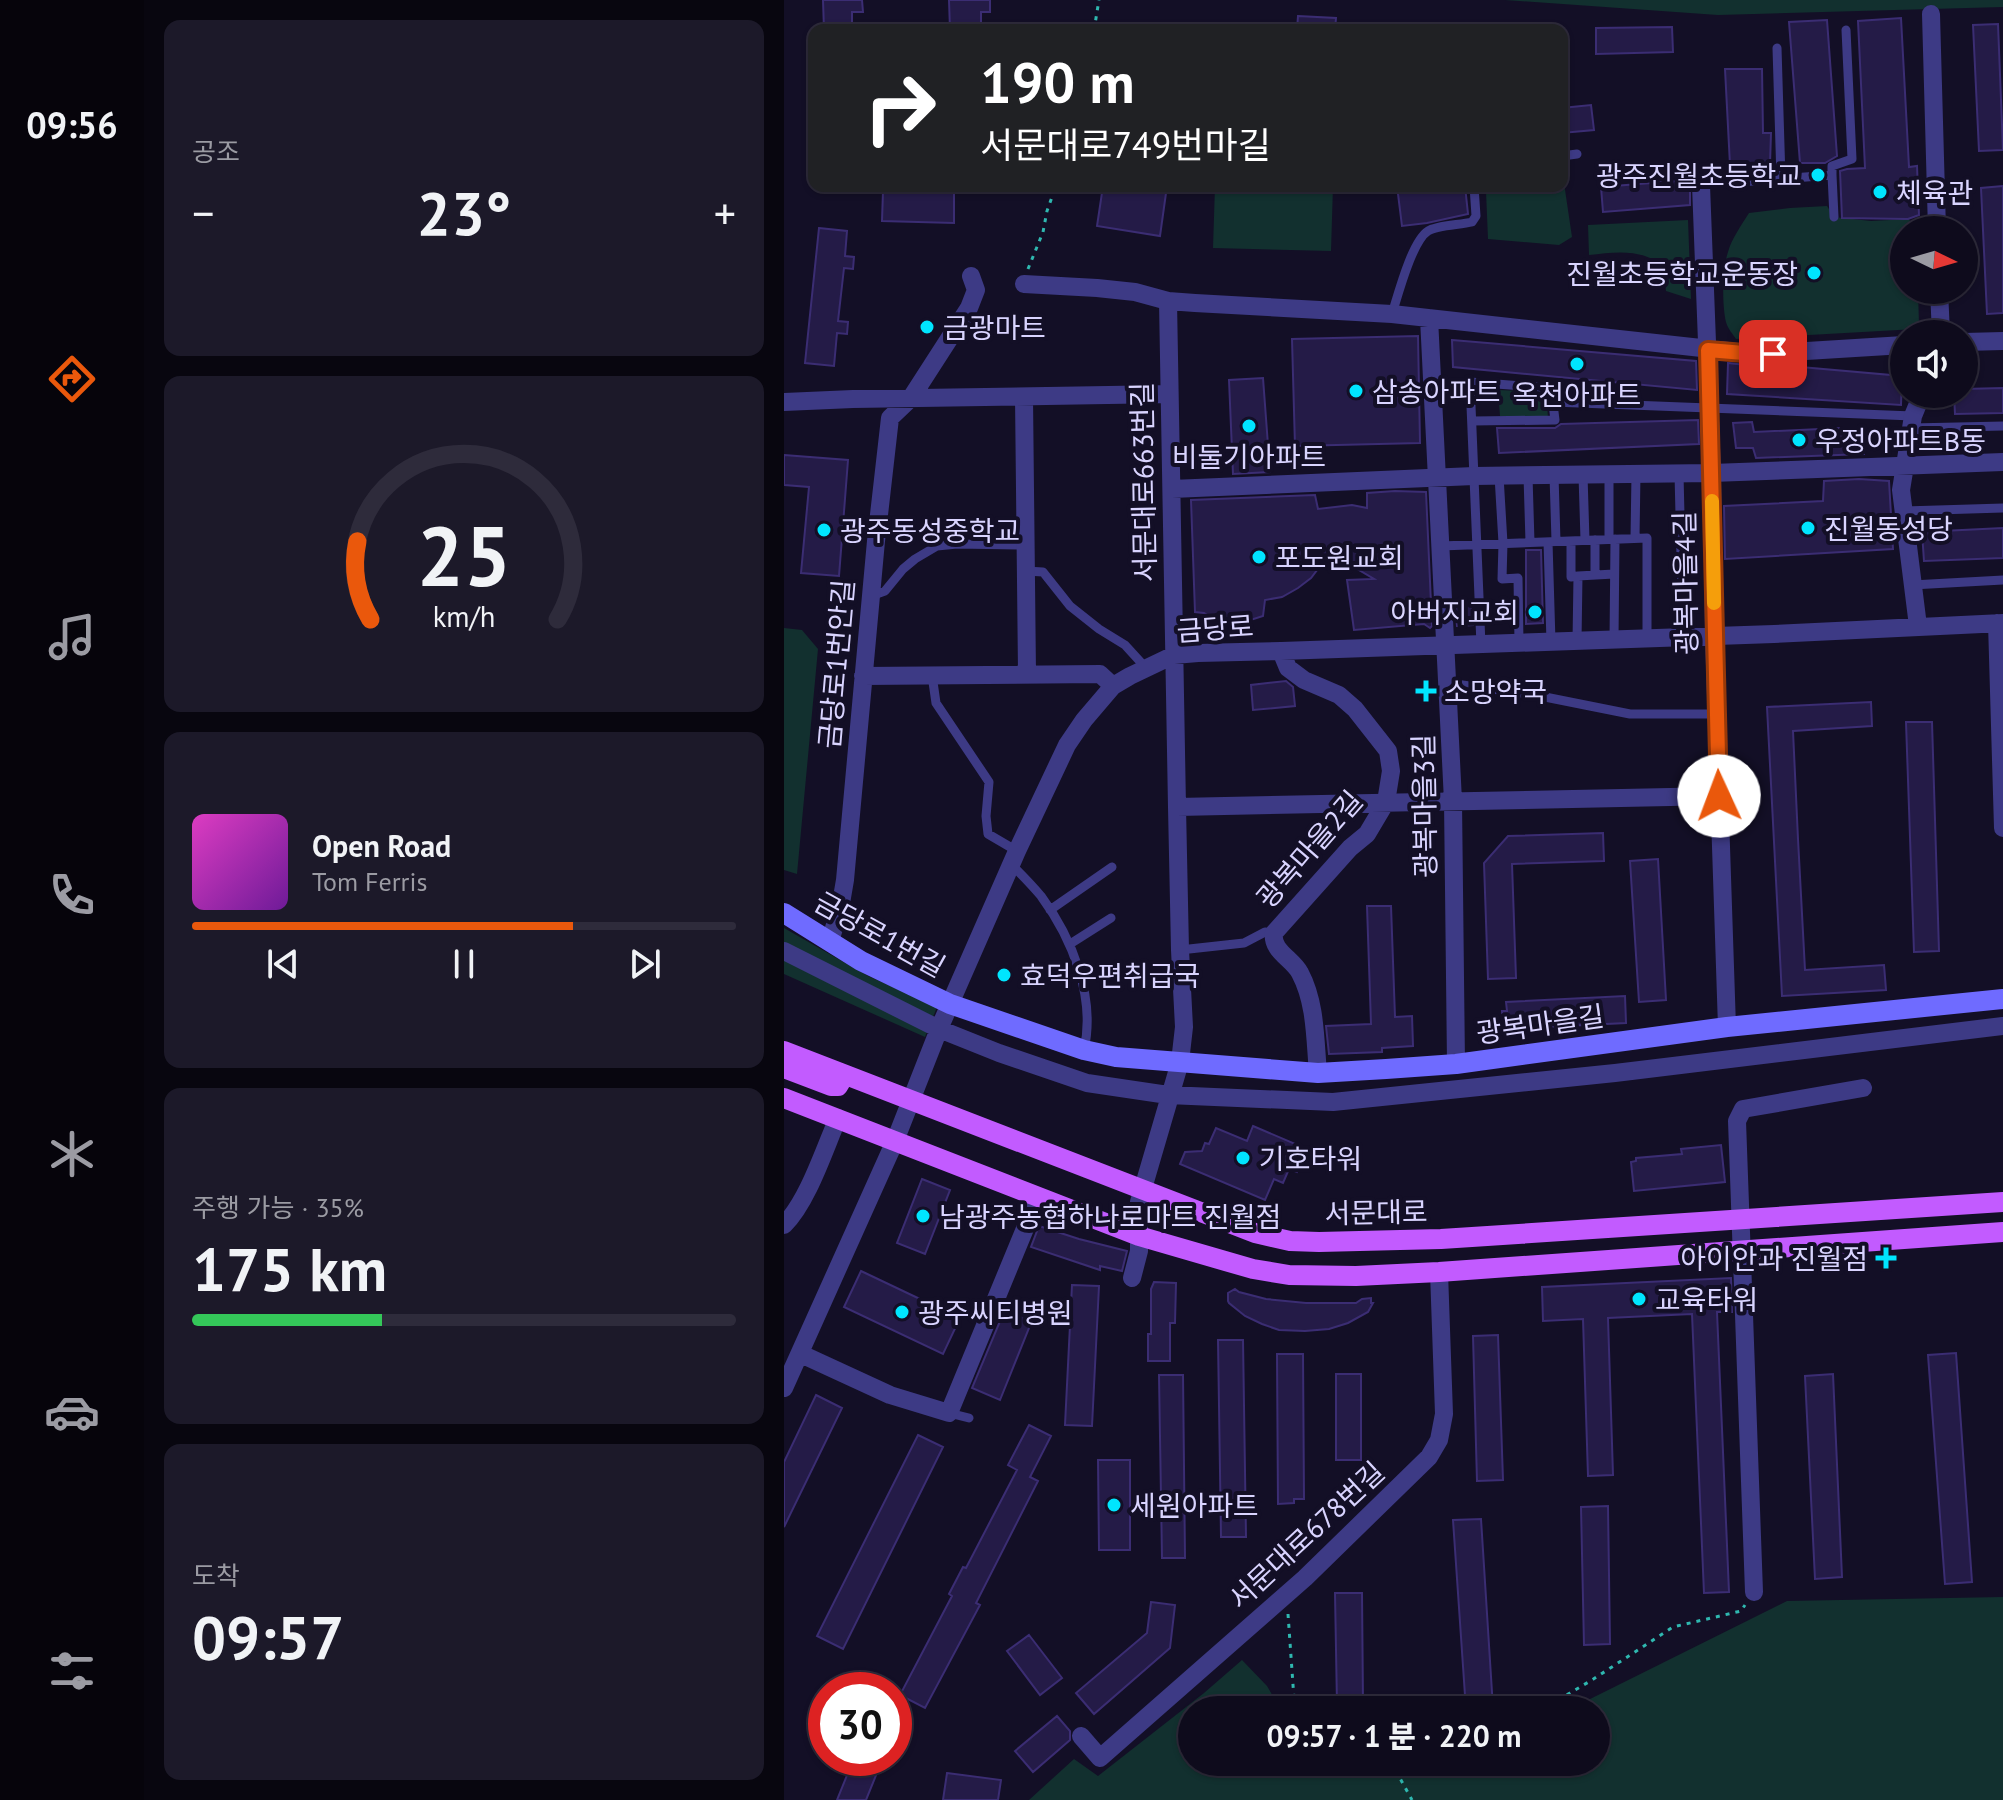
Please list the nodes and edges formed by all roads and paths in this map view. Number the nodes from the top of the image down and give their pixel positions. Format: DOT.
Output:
graph roads {
  1 [pos="1099,0"];
  2 [pos="1931,14"];
  3 [pos="1095,24"];
  4 [pos="1846,30"];
  5 [pos="1777,48"];
  6 [pos="1577,154"];
  7 [pos="1568,155"];
  8 [pos="1832,175"];
  9 [pos="1781,179"];
  10 [pos="1701,185"];
  11 [pos="1054,192"];
  12 [pos="1474,192"];
  13 [pos="1937,216"];
  14 [pos="1834,217"];
  15 [pos="971,276"];
  16 [pos="1024,284"];
  17 [pos="1168,301"];
  18 [pos="1392,314"];
  19 [pos="1429,318"];
  20 [pos="2003,341"];
  21 [pos="1978,342"];
  22 [pos="1890,346"];
  23 [pos="1708,350"];
  24 [pos="1169,394"];
  25 [pos="1024,397"];
  26 [pos="911,398"];
  27 [pos="784,402"];
  28 [pos="1553,402"];
  29 [pos="1709,408"];
  30 [pos="1917,408"];
  31 [pos="1473,421"];
  32 [pos="1912,422"];
  33 [pos="2003,426"];
  34 [pos="2003,462"];
  35 [pos="1905,466"];
  36 [pos="1712,473"];
  37 [pos="1609,474"];
  38 [pos="1636,474"];
  39 [pos="1679,474"];
  40 [pos="1570,475"];
  41 [pos="1474,476"];
  42 [pos="1499,476"];
  43 [pos="1528,476"];
  44 [pos="1437,478"];
  45 [pos="1172,489"];
  46 [pos="2003,508"];
  47 [pos="1904,511"];
  48 [pos="1635,538"];
  49 [pos="1612,539"];
  50 [pos="1590,540"];
  51 [pos="1571,541"];
  52 [pos="1530,542"];
  53 [pos="1552,542"];
  54 [pos="1503,543"];
  55 [pos="1476,544"];
  56 [pos="1026,545"];
  57 [pos="1441,546"];
  58 [pos="1026,571"];
  59 [pos="1614,574"];
  60 [pos="1595,575"];
  61 [pos="1578,576"];
  62 [pos="2003,580"];
  63 [pos="1912,585"];
  64 [pos="871,596"];
  65 [pos="2000,623"];
  66 [pos="1918,626"];
  67 [pos="1714,636"];
  68 [pos="1683,637"];
  69 [pos="1647,639"];
  70 [pos="1614,640"];
  71 [pos="1577,641"];
  72 [pos="1551,642"];
  73 [pos="1519,643"];
  74 [pos="1481,645"];
  75 [pos="1446,646"];
  76 [pos="1281,651"];
  77 [pos="1174,655"];
  78 [pos="1146,668"];
  79 [pos="1027,673"];
  80 [pos="932,675"];
  81 [pos="863,676"];
  82 [pos="1448,683"];
  83 [pos="1113,686"];
  84 [pos="1716,714"];
  85 [pos="1719,796"];
  86 [pos="1453,801"];
  87 [pos="1386,802"];
  88 [pos="1177,807"];
  89 [pos="2003,828"];
  90 [pos="1014,857"];
  91 [pos="1112,867"];
  92 [pos="1050,910"];
  93 [pos="784,913"];
  94 [pos="1111,918"];
  95 [pos="1274,933"];
  96 [pos="830,941"];
  97 [pos="1070,944"];
  98 [pos="1180,950"];
  99 [pos="784,951"];
  100 [pos="2003,999"];
  101 [pos="950,1004"];
  102 [pos="2003,1026"];
  103 [pos="1727,1027"];
  104 [pos="939,1029"];
  105 [pos="1084,1050"];
  106 [pos="784,1051"];
  107 [pos="1180,1062"];
  108 [pos="816,1064"];
  109 [pos="1456,1064"];
  110 [pos="784,1068"];
  111 [pos="1318,1073"];
  112 [pos="1863,1088"];
  113 [pos="1168,1095"];
  114 [pos="784,1098"];
  115 [pos="911,1101"];
  116 [pos="838,1118"];
  117 [pos="895,1141"];
  118 [pos="1142,1191"];
  119 [pos="1038,1197"];
  120 [pos="2003,1202"];
  121 [pos="1741,1219"];
  122 [pos="784,1225"];
  123 [pos="2003,1232"];
  124 [pos="1139,1236"];
  125 [pos="1742,1250"];
  126 [pos="1439,1272"];
  127 [pos="1132,1278"];
  128 [pos="801,1354"];
  129 [pos="784,1388"];
  130 [pos="949,1413"];
  131 [pos="969,1418"];
  132 [pos="1754,1592"];
  133 [pos="1286,1594"];
  134 [pos="1294,1696"];
  135 [pos="1565,1696"];
  136 [pos="1081,1736"];
  137 [pos="1399,1776"];
  138 [pos="1412,1800"];
  1 -- 3 [label="path"];
  2 -- 13 [label="street"];
  4 -- 8 [label="lane"];
  5 -- 9 [label="lane"];
  6 -- 7 [label="lane"];
  8 -- 9 [label="lane"];
  8 -- 14 [label="lane"];
  9 -- 10 [label="lane"];
  10 -- 23 [label="street, 광복마을4길"];
  11 -- 16 [label="path"];
  12 -- 18 [label="lane"];
  15 -- 26 [label="street, 금당로1번안길"];
  16 -- 17 [label="street"];
  17 -- 18 [label="street"];
  17 -- 24 [label="street, 서문대로663번길"];
  18 -- 19 [label="street"];
  19 -- 23 [label="street"];
  19 -- 44 [label="street, 광복마을3길"];
  20 -- 21 [label="street"];
  22 -- 23 [label="street"];
  23 -- 29 [label="street, 광복마을4길"];
  24 -- 25 [label="street"];
  24 -- 45 [label="street, 서문대로663번길"];
  25 -- 26 [label="street"];
  25 -- 56 [label="street"];
  26 -- 27 [label="street"];
  26 -- 64 [label="street, 금당로1번안길"];
  28 -- 29 [label="lane"];
  28 -- 31 [label="lane"];
  28 -- 31 [label="lane"];
  29 -- 32 [label="lane"];
  29 -- 36 [label="street, 광복마을4길"];
  30 -- 32 [label="street"];
  31 -- 41 [label="lane"];
  32 -- 33 [label="lane"];
  32 -- 35 [label="street"];
  34 -- 35 [label="street"];
  35 -- 36 [label="street"];
  35 -- 47 [label="street"];
  36 -- 39 [label="street, 광복마을4길"];
  36 -- 67 [label="street, 광복마을4길"];
  37 -- 38 [label="street, 광복마을4길"];
  37 -- 40 [label="street, 광복마을4길"];
  37 -- 49 [label="lane"];
  38 -- 39 [label="street, 광복마을4길"];
  38 -- 48 [label="lane"];
  39 -- 68 [label="lane"];
  40 -- 43 [label="street"];
  40 -- 50 [label="lane"];
  40 -- 53 [label="lane"];
  41 -- 42 [label="street"];
  41 -- 44 [label="street"];
  41 -- 55 [label="lane"];
  42 -- 43 [label="street"];
  42 -- 54 [label="lane"];
  43 -- 52 [label="lane"];
  44 -- 45 [label="street"];
  44 -- 57 [label="street, 광복마을3길"];
  45 -- 77 [label="street, 서문대로663번길"];
  46 -- 47 [label="lane"];
  47 -- 63 [label="street"];
  48 -- 49 [label="lane"];
  48 -- 69 [label="lane"];
  49 -- 50 [label="lane"];
  49 -- 59 [label="lane"];
  50 -- 51 [label="lane"];
  50 -- 60 [label="lane"];
  51 -- 53 [label="lane"];
  51 -- 61 [label="lane"];
  52 -- 53 [label="lane"];
  52 -- 54 [label="lane"];
  53 -- 72 [label="lane"];
  54 -- 55 [label="lane"];
  54 -- 73 [label="lane"];
  55 -- 57 [label="lane"];
  55 -- 74 [label="lane"];
  56 -- 58 [label="street"];
  56 -- 64 [label="lane"];
  57 -- 75 [label="street, 광복마을3길"];
  58 -- 78 [label="lane"];
  58 -- 79 [label="street"];
  59 -- 60 [label="lane"];
  59 -- 70 [label="lane"];
  60 -- 61 [label="lane"];
  61 -- 71 [label="lane"];
  62 -- 63 [label="lane"];
  63 -- 66 [label="street"];
  64 -- 81 [label="street, 금당로1번안길"];
  65 -- 66 [label="street, 금당로"];
  65 -- 89 [label="street"];
  66 -- 67 [label="street, 금당로"];
  67 -- 68 [label="street, 금당로"];
  67 -- 84 [label="street, 광복마을4길"];
  68 -- 69 [label="street, 금당로"];
  69 -- 70 [label="street, 금당로"];
  70 -- 71 [label="street, 금당로"];
  71 -- 72 [label="street, 금당로"];
  72 -- 73 [label="street, 금당로"];
  73 -- 74 [label="street, 금당로"];
  74 -- 75 [label="street, 금당로"];
  75 -- 76 [label="street, 금당로"];
  75 -- 82 [label="street, 광복마을3길"];
  76 -- 77 [label="street, 금당로"];
  76 -- 87 [label="street, 광복마을2길"];
  77 -- 78 [label="street, 금당로"];
  77 -- 88 [label="street, 서문대로663번길"];
  78 -- 83 [label="street, 금당로"];
  79 -- 80 [label="street"];
  79 -- 83 [label="street"];
  80 -- 81 [label="street"];
  80 -- 90 [label="lane"];
  81 -- 96 [label="street, 금당로1번안길"];
  82 -- 84 [label="lane"];
  82 -- 86 [label="street, 광복마을3길"];
  83 -- 90 [label="street, 금당로"];
  84 -- 85 [label="street, 광복마을4길"];
  85 -- 86 [label="street"];
  85 -- 103 [label="street, 광복마을4길"];
  86 -- 87 [label="street"];
  86 -- 109 [label="street, 광복마을3길"];
  87 -- 88 [label="street"];
  87 -- 95 [label="street, 광복마을2길"];
  88 -- 98 [label="street, 서문대로663번길"];
  90 -- 92 [label="lane"];
  90 -- 101 [label="street, 금당로"];
  91 -- 92 [label="lane"];
  92 -- 97 [label="lane"];
  93 -- 96 [label="street, 금당로1번길"];
  94 -- 97 [label="lane"];
  95 -- 98 [label="lane"];
  95 -- 111 [label="street, 광복마을2길"];
  96 -- 101 [label="street, 금당로1번길"];
  97 -- 105 [label="lane"];
  98 -- 107 [label="street, 서문대로663번길"];
  99 -- 104 [label="street"];
  100 -- 103 [label="street, 광복마을길"];
  101 -- 104 [label="street, 금당로"];
  101 -- 105 [label="street, 광복마을길"];
  102 -- 113 [label="street"];
  103 -- 109 [label="street, 광복마을길"];
  104 -- 113 [label="street"];
  104 -- 115 [label="street, 금당로"];
  105 -- 107 [label="street, 광복마을길"];
  106 -- 108 [label="main road, 서문대로"];
  107 -- 111 [label="street, 광복마을길"];
  107 -- 113 [label="street, 서문대로663번길"];
  108 -- 110 [label="main road"];
  108 -- 115 [label="main road, 서문대로"];
  109 -- 111 [label="street, 광복마을길"];
  112 -- 121 [label="street"];
  113 -- 118 [label="street, 서문대로663번길"];
  114 -- 116 [label="main road"];
  115 -- 117 [label="street, 금당로"];
  115 -- 118 [label="main road, 서문대로"];
  116 -- 117 [label="main road"];
  116 -- 122 [label="street"];
  117 -- 119 [label="main road"];
  117 -- 128 [label="street, 금당로"];
  118 -- 121 [label="main road, 서문대로"];
  118 -- 124 [label="street, 서문대로663번길"];
  119 -- 124 [label="main road"];
  119 -- 130 [label="street"];
  120 -- 121 [label="main road, 서문대로"];
  121 -- 125 [label="street"];
  123 -- 125 [label="main road"];
  124 -- 126 [label="main road"];
  124 -- 127 [label="street, 서문대로663번길"];
  125 -- 126 [label="main road"];
  125 -- 132 [label="street"];
  126 -- 133 [label="street, 서문대로678번길"];
  128 -- 129 [label="street, 금당로"];
  128 -- 130 [label="street"];
  130 -- 131 [label="lane"];
  132 -- 135 [label="path"];
  133 -- 134 [label="path"];
  133 -- 136 [label="street, 서문대로678번길"];
  137 -- 138 [label="path"];
}
